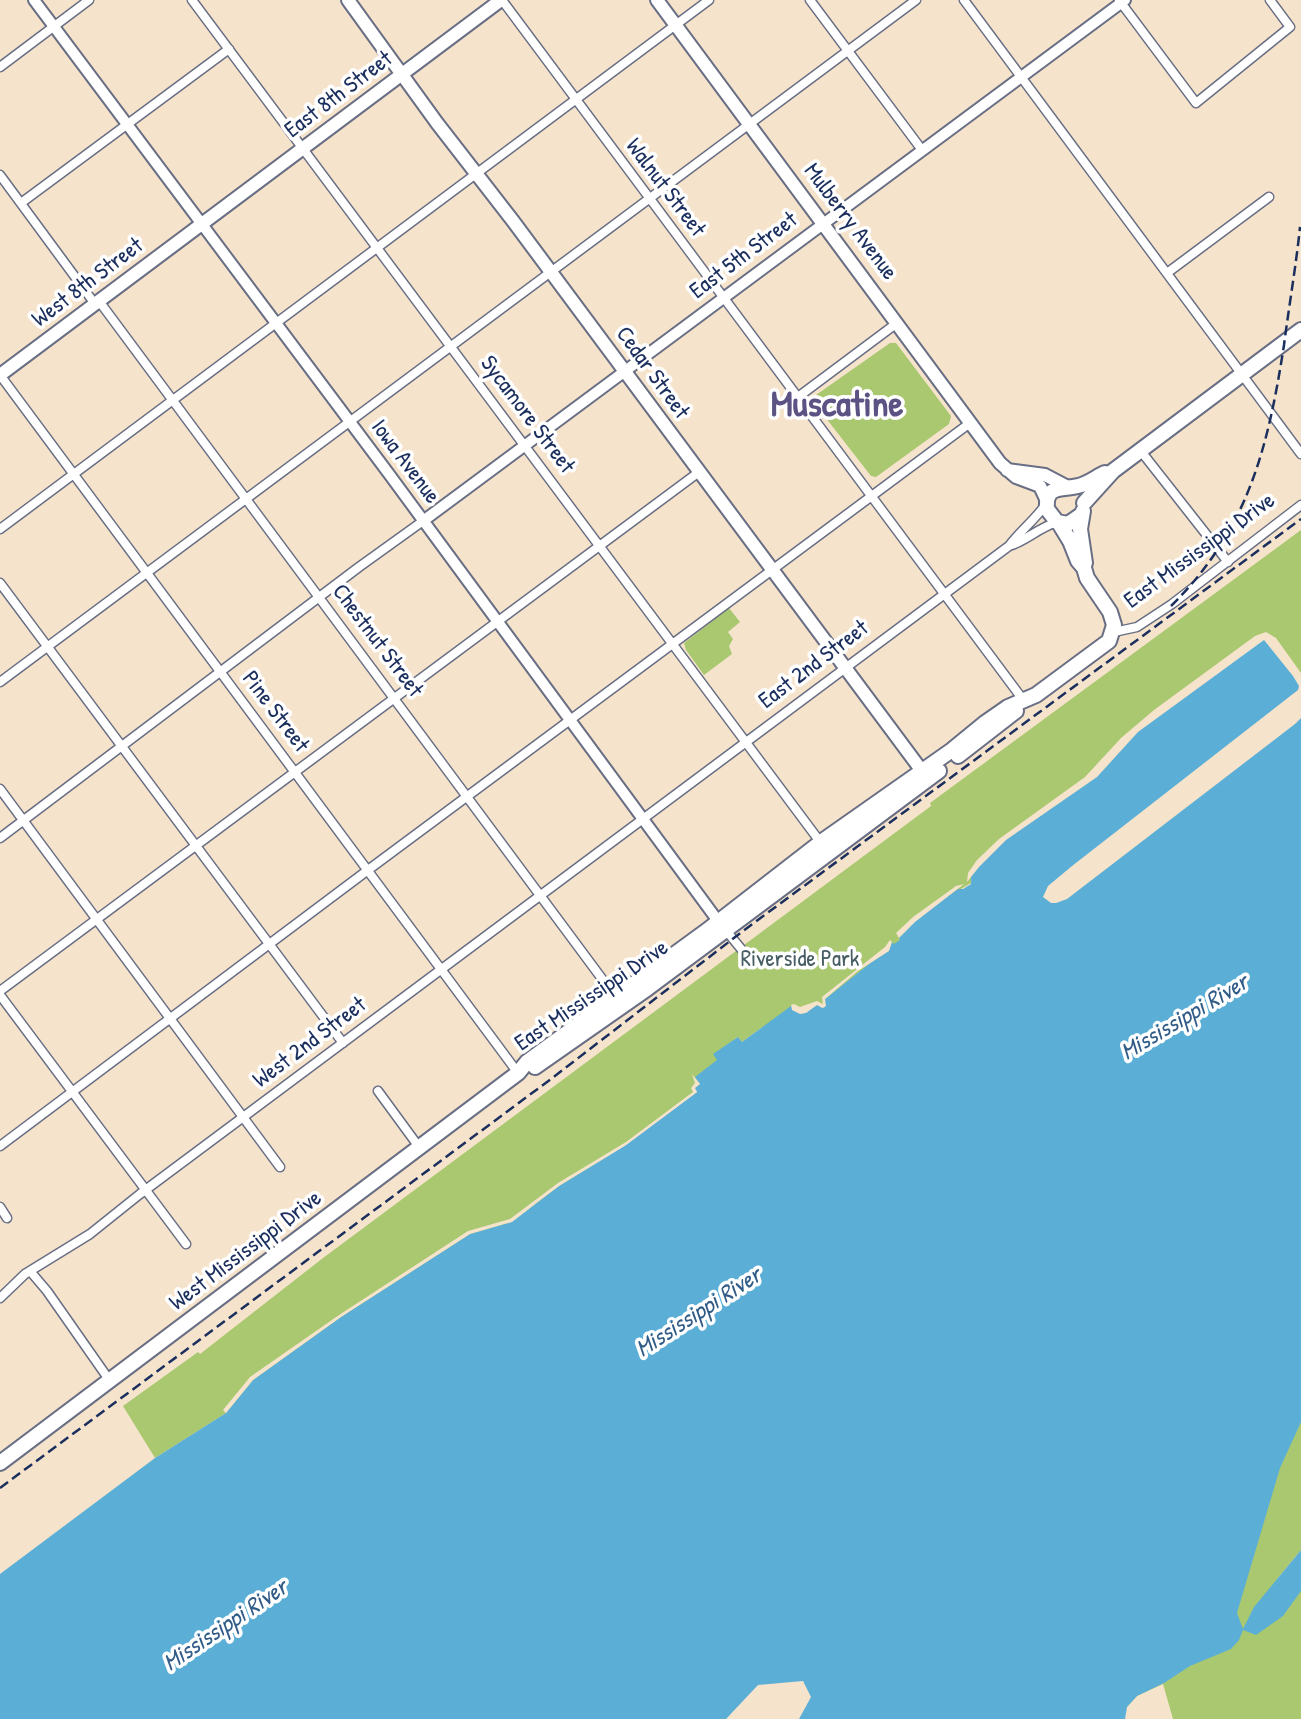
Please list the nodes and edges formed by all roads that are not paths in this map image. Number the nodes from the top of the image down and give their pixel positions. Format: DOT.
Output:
graph roads {
  1 [pos="34,0"];
  2 [pos="89,0"];
  3 [pos="192,0"];
  4 [pos="348,0"];
  5 [pos="502,0"];
  6 [pos="657,0"];
  7 [pos="709,0"];
  8 [pos="810,0"];
  9 [pos="916,0"];
  10 [pos="964,0"];
  11 [pos="1270,0"];
  12 [pos="1121,1"];
  13 [pos="674,26"];
  14 [pos="54,27"];
  15 [pos="229,49"];
  16 [pos="848,51"];
  17 [pos="0,67"];
  18 [pos="402,74"];
  19 [pos="1022,76"];
  20 [pos="576,99"];
  21 [pos="748,124"];
  22 [pos="128,126"];
  23 [pos="304,148"];
  24 [pos="922,150"];
  25 [pos="477,174"];
  26 [pos="0,175"];
  27 [pos="1269,197"];
  28 [pos="650,198"];
  29 [pos="21,203"];
  30 [pos="202,224"];
  31 [pos="822,224"];
  32 [pos="377,247"];
  33 [pos="550,272"];
  34 [pos="1167,274"];
  35 [pos="723,298"];
  36 [pos="97,302"];
  37 [pos="276,323"];
  38 [pos="897,323"];
  39 [pos="1301,330"];
  40 [pos="451,346"];
  41 [pos="2,370"];
  42 [pos="625,371"];
  43 [pos="1242,374"];
  44 [pos="797,397"];
  45 [pos="173,400"];
  46 [pos="349,422"];
  47 [pos="970,423"];
  48 [pos="525,445"];
  49 [pos="1140,450"];
  50 [pos="1301,454"];
  51 [pos="1007,470"];
  52 [pos="1113,471"];
  53 [pos="699,472"];
  54 [pos="74,474"];
  55 [pos="1068,487"];
  56 [pos="871,496"];
  57 [pos="246,498"];
  58 [pos="1047,502"];
  59 [pos="1301,505"];
  60 [pos="1083,509"];
  61 [pos="423,522"];
  62 [pos="1058,523"];
  63 [pos="0,529"];
  64 [pos="599,545"];
  65 [pos="1009,546"];
  66 [pos="1227,562"];
  67 [pos="1084,568"];
  68 [pos="772,570"];
  69 [pos="147,573"];
  70 [pos="0,583"];
  71 [pos="945,596"];
  72 [pos="320,597"];
  73 [pos="498,621"];
  74 [pos="1114,632"];
  75 [pos="673,643"];
  76 [pos="48,647"];
  77 [pos="846,670"];
  78 [pos="220,671"];
  79 [pos="0,682"];
  80 [pos="394,696"];
  81 [pos="1024,701"];
  82 [pos="569,720"];
  83 [pos="747,743"];
  84 [pos="122,746"];
  85 [pos="294,771"];
  86 [pos="922,771"];
  87 [pos="0,789"];
  88 [pos="468,796"];
  89 [pos="644,819"];
  90 [pos="23,821"];
  91 [pos="0,838"];
  92 [pos="195,845"];
  93 [pos="825,848"];
  94 [pos="368,870"];
  95 [pos="541,895"];
  96 [pos="96,919"];
  97 [pos="722,926"];
  98 [pos="270,944"];
  99 [pos="742,950"];
  100 [pos="441,969"];
  101 [pos="0,993"];
  102 [pos="619,1002"];
  103 [pos="171,1018"];
  104 [pos="343,1043"];
  105 [pos="518,1073"];
  106 [pos="378,1091"];
  107 [pos="73,1092"];
  108 [pos="244,1117"];
  109 [pos="0,1146"];
  110 [pos="419,1147"];
  111 [pos="280,1167"];
  112 [pos="146,1190"];
  113 [pos="0,1207"];
  114 [pos="7,1218"];
  115 [pos="186,1244"];
  116 [pos="30,1270"];
  117 [pos="0,1298"];
  118 [pos="110,1381"];
  119 [pos="0,1463"];
  1 -- 14 [label="street, Iowa Avenue"];
  2 -- 14 [label="street"];
  3 -- 15 [label="street, Sycamore Street"];
  4 -- 18 [label="main road, Cedar Street"];
  5 -- 18 [label="main road, East 8th Street"];
  5 -- 20 [label="street, Walnut Street"];
  6 -- 13 [label="main road, Mulberry Avenue"];
  7 -- 13 [label="street"];
  8 -- 16 [label="street"];
  9 -- 16 [label="street"];
  10 -- 19 [label="street"];
  11 -- 12 [label="street"];
  12 -- 19 [label="street, East 5th Street"];
  13 -- 20 [label="street"];
  13 -- 21 [label="main road, Mulberry Avenue"];
  14 -- 17 [label="street"];
  14 -- 22 [label="street, Iowa Avenue"];
  15 -- 22 [label="street"];
  15 -- 23 [label="street, Sycamore Street"];
  16 -- 21 [label="street"];
  16 -- 24 [label="street"];
  18 -- 23 [label="main road, East 8th Street"];
  18 -- 25 [label="main road, Cedar Street"];
  19 -- 24 [label="street, East 5th Street"];
  19 -- 34 [label="street"];
  20 -- 25 [label="street"];
  20 -- 28 [label="street, Walnut Street"];
  21 -- 28 [label="street"];
  21 -- 31 [label="main road, Mulberry Avenue"];
  22 -- 29 [label="street"];
  22 -- 30 [label="street, Iowa Avenue"];
  23 -- 30 [label="main road, East 8th Street"];
  23 -- 32 [label="street, Sycamore Street"];
  24 -- 31 [label="street, East 5th Street"];
  25 -- 32 [label="street"];
  25 -- 33 [label="main road, Cedar Street"];
  26 -- 29 [label="street, Chestnut Street"];
  27 -- 34 [label="street"];
  28 -- 33 [label="street"];
  28 -- 35 [label="street, Walnut Street"];
  29 -- 36 [label="street, Chestnut Street"];
  30 -- 36 [label="main road, West 8th Street"];
  30 -- 37 [label="street, Iowa Avenue"];
  31 -- 35 [label="street, East 5th Street"];
  31 -- 38 [label="main road, Mulberry Avenue"];
  32 -- 37 [label="street"];
  32 -- 40 [label="street, Sycamore Street"];
  33 -- 40 [label="street"];
  33 -- 42 [label="main road, Cedar Street"];
  34 -- 43 [label="street"];
  35 -- 42 [label="street, East 5th Street"];
  35 -- 44 [label="street, Walnut Street"];
  36 -- 41 [label="main road, West 8th Street"];
  36 -- 45 [label="street, Chestnut Street"];
  37 -- 45 [label="street"];
  37 -- 46 [label="street, Iowa Avenue"];
  38 -- 44 [label="street"];
  38 -- 47 [label="main road, Mulberry Avenue"];
  39 -- 43 [label="main road"];
  40 -- 46 [label="street"];
  40 -- 48 [label="street, Sycamore Street"];
  41 -- 54 [label="street, Pine Street"];
  42 -- 48 [label="street, East 5th Street"];
  42 -- 53 [label="main road, Cedar Street"];
  43 -- 49 [label="main road"];
  43 -- 50 [label="street"];
  44 -- 56 [label="street, Walnut Street"];
  45 -- 54 [label="street"];
  45 -- 57 [label="street, Chestnut Street"];
  46 -- 57 [label="street"];
  46 -- 61 [label="street, Iowa Avenue"];
  47 -- 51 [label="main road, Mulberry Avenue"];
  47 -- 56 [label="street"];
  48 -- 61 [label="street, East 5th Street"];
  48 -- 64 [label="street, Sycamore Street"];
  49 -- 52 [label="main road"];
  49 -- 66 [label="street"];
  51 -- 55 [label="main road"];
  51 -- 58 [label="main road, Mulberry Avenue"];
  52 -- 55 [label="main road"];
  52 -- 60 [label="main road"];
  53 -- 64 [label="street"];
  53 -- 68 [label="main road, Cedar Street"];
  54 -- 63 [label="street"];
  54 -- 69 [label="street, Pine Street"];
  55 -- 58 [label="main road"];
  55 -- 60 [label="main road"];
  56 -- 68 [label="street"];
  56 -- 71 [label="street, Walnut Street"];
  57 -- 69 [label="street"];
  57 -- 72 [label="street, Chestnut Street"];
  58 -- 62 [label="main road"];
  58 -- 65 [label="street, East 2nd Street"];
  59 -- 66 [label="street, East Mississippi Drive"];
  60 -- 62 [label="main road"];
  60 -- 67 [label="main road"];
  61 -- 72 [label="street"];
  61 -- 73 [label="street, Iowa Avenue"];
  62 -- 65 [label="street, East 2nd Street"];
  62 -- 67 [label="main road"];
  64 -- 73 [label="street"];
  64 -- 75 [label="street, Sycamore Street"];
  65 -- 71 [label="street, East 2nd Street"];
  66 -- 74 [label="street, East Mississippi Drive"];
  67 -- 74 [label="main road"];
  68 -- 75 [label="street"];
  68 -- 77 [label="main road, Cedar Street"];
  69 -- 76 [label="street"];
  69 -- 78 [label="street, Pine Street"];
  70 -- 76 [label="street"];
  71 -- 77 [label="street, East 2nd Street"];
  71 -- 81 [label="street, Walnut Street"];
  72 -- 78 [label="street"];
  72 -- 80 [label="street, Chestnut Street"];
  73 -- 80 [label="street"];
  73 -- 82 [label="street, Iowa Avenue"];
  74 -- 81 [label="main road, East Mississippi Drive"];
  75 -- 82 [label="street"];
  75 -- 83 [label="street, Sycamore Street"];
  76 -- 79 [label="street"];
  76 -- 84 [label="street"];
  77 -- 83 [label="street, East 2nd Street"];
  77 -- 86 [label="main road, Cedar Street"];
  78 -- 84 [label="street"];
  78 -- 85 [label="street, Pine Street"];
  80 -- 85 [label="street"];
  80 -- 88 [label="street, Chestnut Street"];
  81 -- 86 [label="main road, East Mississippi Drive"];
  81 -- 93 [label="main road, East Mississippi Drive"];
  82 -- 88 [label="street"];
  82 -- 89 [label="street, Iowa Avenue"];
  83 -- 89 [label="street, East 2nd Street"];
  83 -- 93 [label="street, Sycamore Street"];
  84 -- 90 [label="street"];
  84 -- 92 [label="street"];
  85 -- 92 [label="street"];
  85 -- 94 [label="street, Pine Street"];
  86 -- 93 [label="main road, East Mississippi Drive"];
  87 -- 90 [label="street"];
  88 -- 94 [label="street"];
  88 -- 95 [label="street, Chestnut Street"];
  89 -- 95 [label="street, West 2nd Street"];
  89 -- 97 [label="street, Iowa Avenue"];
  90 -- 91 [label="street"];
  90 -- 96 [label="street"];
  92 -- 96 [label="street"];
  92 -- 98 [label="street"];
  93 -- 97 [label="main road, East Mississippi Drive"];
  94 -- 98 [label="street"];
  94 -- 100 [label="street, Pine Street"];
  95 -- 100 [label="street, West 2nd Street"];
  95 -- 102 [label="street, Chestnut Street"];
  96 -- 101 [label="street"];
  96 -- 103 [label="street"];
  97 -- 99 [label="street, Iowa Avenue"];
  97 -- 102 [label="main road, East Mississippi Drive"];
  98 -- 103 [label="street"];
  98 -- 104 [label="street"];
  100 -- 104 [label="street, West 2nd Street"];
  100 -- 105 [label="street, Pine Street"];
  101 -- 107 [label="street"];
  102 -- 105 [label="main road, East Mississippi Drive"];
  103 -- 107 [label="street"];
  103 -- 108 [label="street"];
  104 -- 108 [label="street, West 2nd Street"];
  105 -- 110 [label="main road, West Mississippi Drive"];
  106 -- 110 [label="street"];
  107 -- 109 [label="street"];
  107 -- 112 [label="street"];
  108 -- 111 [label="street"];
  108 -- 112 [label="street, West 2nd Street"];
  110 -- 118 [label="main road, West Mississippi Drive"];
  112 -- 115 [label="street"];
  112 -- 116 [label="street, West 2nd Street"];
  113 -- 114 [label="street"];
  116 -- 117 [label="street, West 2nd Street"];
  116 -- 118 [label="street"];
  118 -- 119 [label="main road, West Mississippi Drive"];
}
